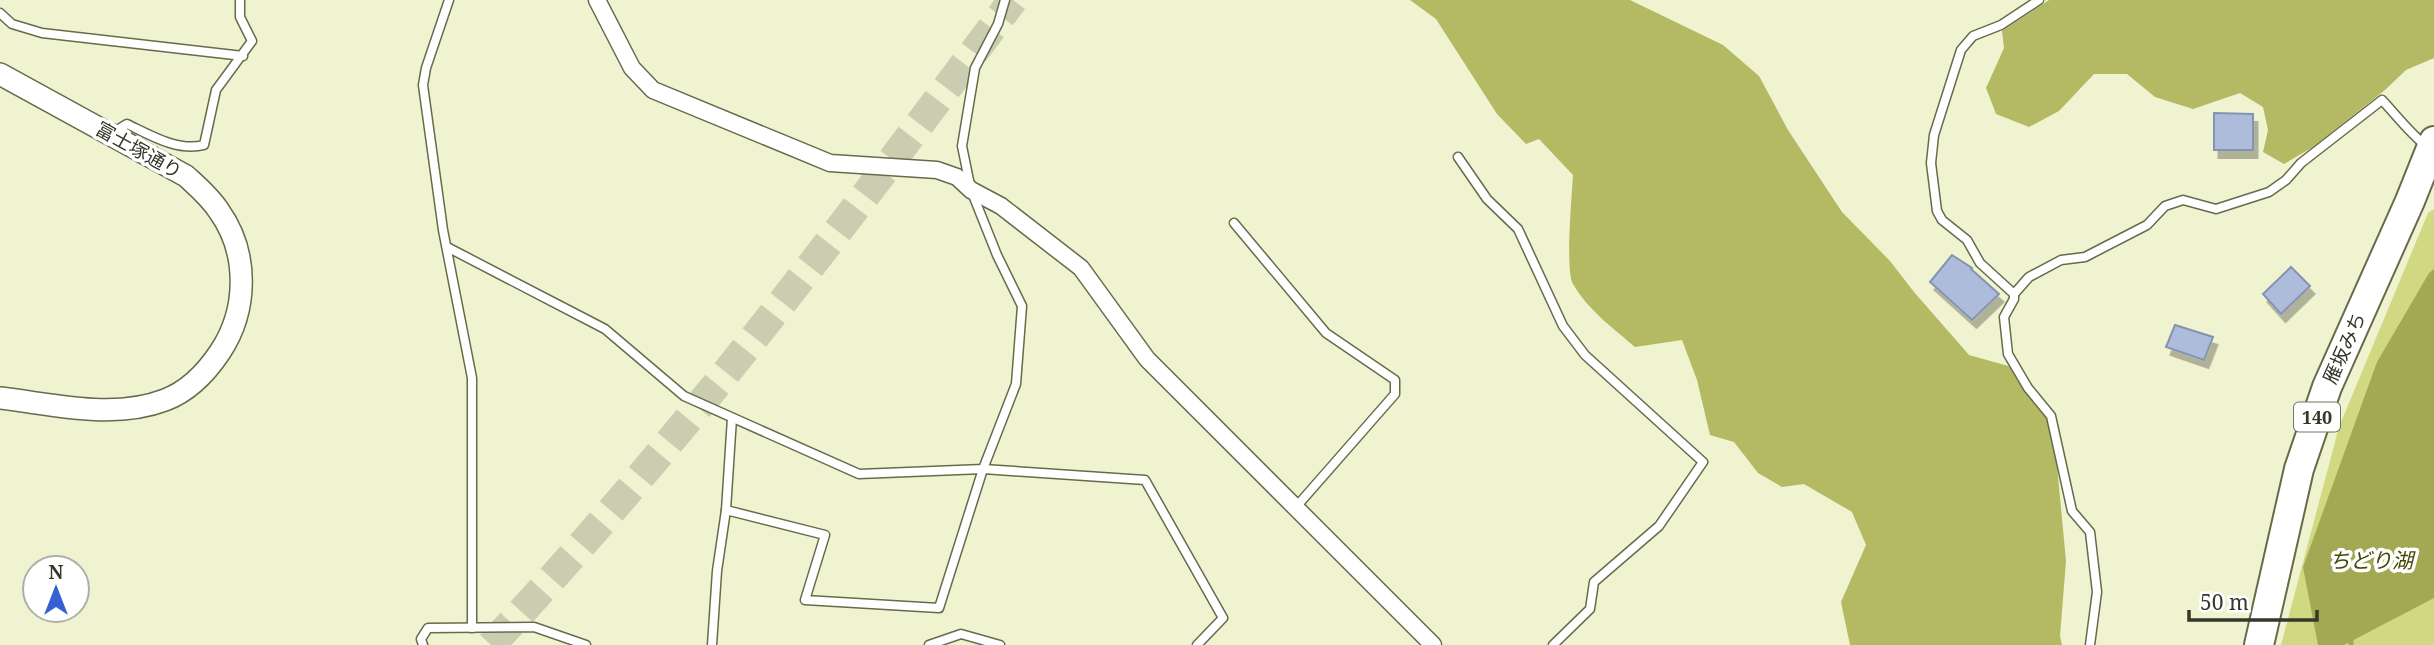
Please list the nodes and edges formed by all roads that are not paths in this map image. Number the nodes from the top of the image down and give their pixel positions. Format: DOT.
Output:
graph roads {
  1 [pos="240,0"];
  2 [pos="449,0"];
  3 [pos="597,0"];
  4 [pos="1004,0"];
  5 [pos="2039,0"];
  6 [pos="0,13"];
  7 [pos="243,56"];
  8 [pos="0,74"];
  9 [pos="110,134"];
  10 [pos="2432,145"];
  11 [pos="1458,157"];
  12 [pos="2434,185"];
  13 [pos="971,190"];
  14 [pos="2410,201"];
  15 [pos="1234,223"];
  16 [pos="447,247"];
  17 [pos="2014,297"];
  18 [pos="0,398"];
  19 [pos="732,418"];
  20 [pos="983,469"];
  21 [pos="1296,507"];
  22 [pos="726,510"];
  23 [pos="472,628"];
  24 [pos="947,641"];
  25 [pos="424,645"];
  26 [pos="586,645"];
  27 [pos="712,645"];
  28 [pos="929,645"];
  29 [pos="1000,645"];
  30 [pos="1197,645"];
  31 [pos="1433,645"];
  32 [pos="1553,645"];
  33 [pos="2090,645"];
  34 [pos="2259,645"];
  1 -- 7 [label="lane"];
  2 -- 16 [label="lane"];
  3 -- 13 [label="street"];
  4 -- 13 [label="lane"];
  5 -- 17 [label="lane"];
  6 -- 7 [label="lane"];
  7 -- 9 [label="lane"];
  8 -- 9 [label="street, 富士塚通り"];
  9 -- 18 [label="street, 富士塚通り"];
  10 -- 14 [label="highway, 雁坂みち / 140"];
  10 -- 17 [label="lane"];
  11 -- 32 [label="lane"];
  12 -- 14 [label="street"];
  13 -- 20 [label="lane"];
  13 -- 21 [label="street"];
  14 -- 34 [label="highway, 雁坂みち / 140"];
  15 -- 21 [label="lane"];
  16 -- 19 [label="lane"];
  16 -- 23 [label="lane"];
  17 -- 33 [label="lane"];
  19 -- 20 [label="lane"];
  19 -- 22 [label="lane"];
  20 -- 22 [label="lane"];
  20 -- 30 [label="lane"];
  21 -- 31 [label="street"];
  22 -- 27 [label="lane"];
  23 -- 25 [label="lane"];
  23 -- 26 [label="lane"];
  24 -- 28 [label="lane"];
  24 -- 29 [label="lane"];
}
